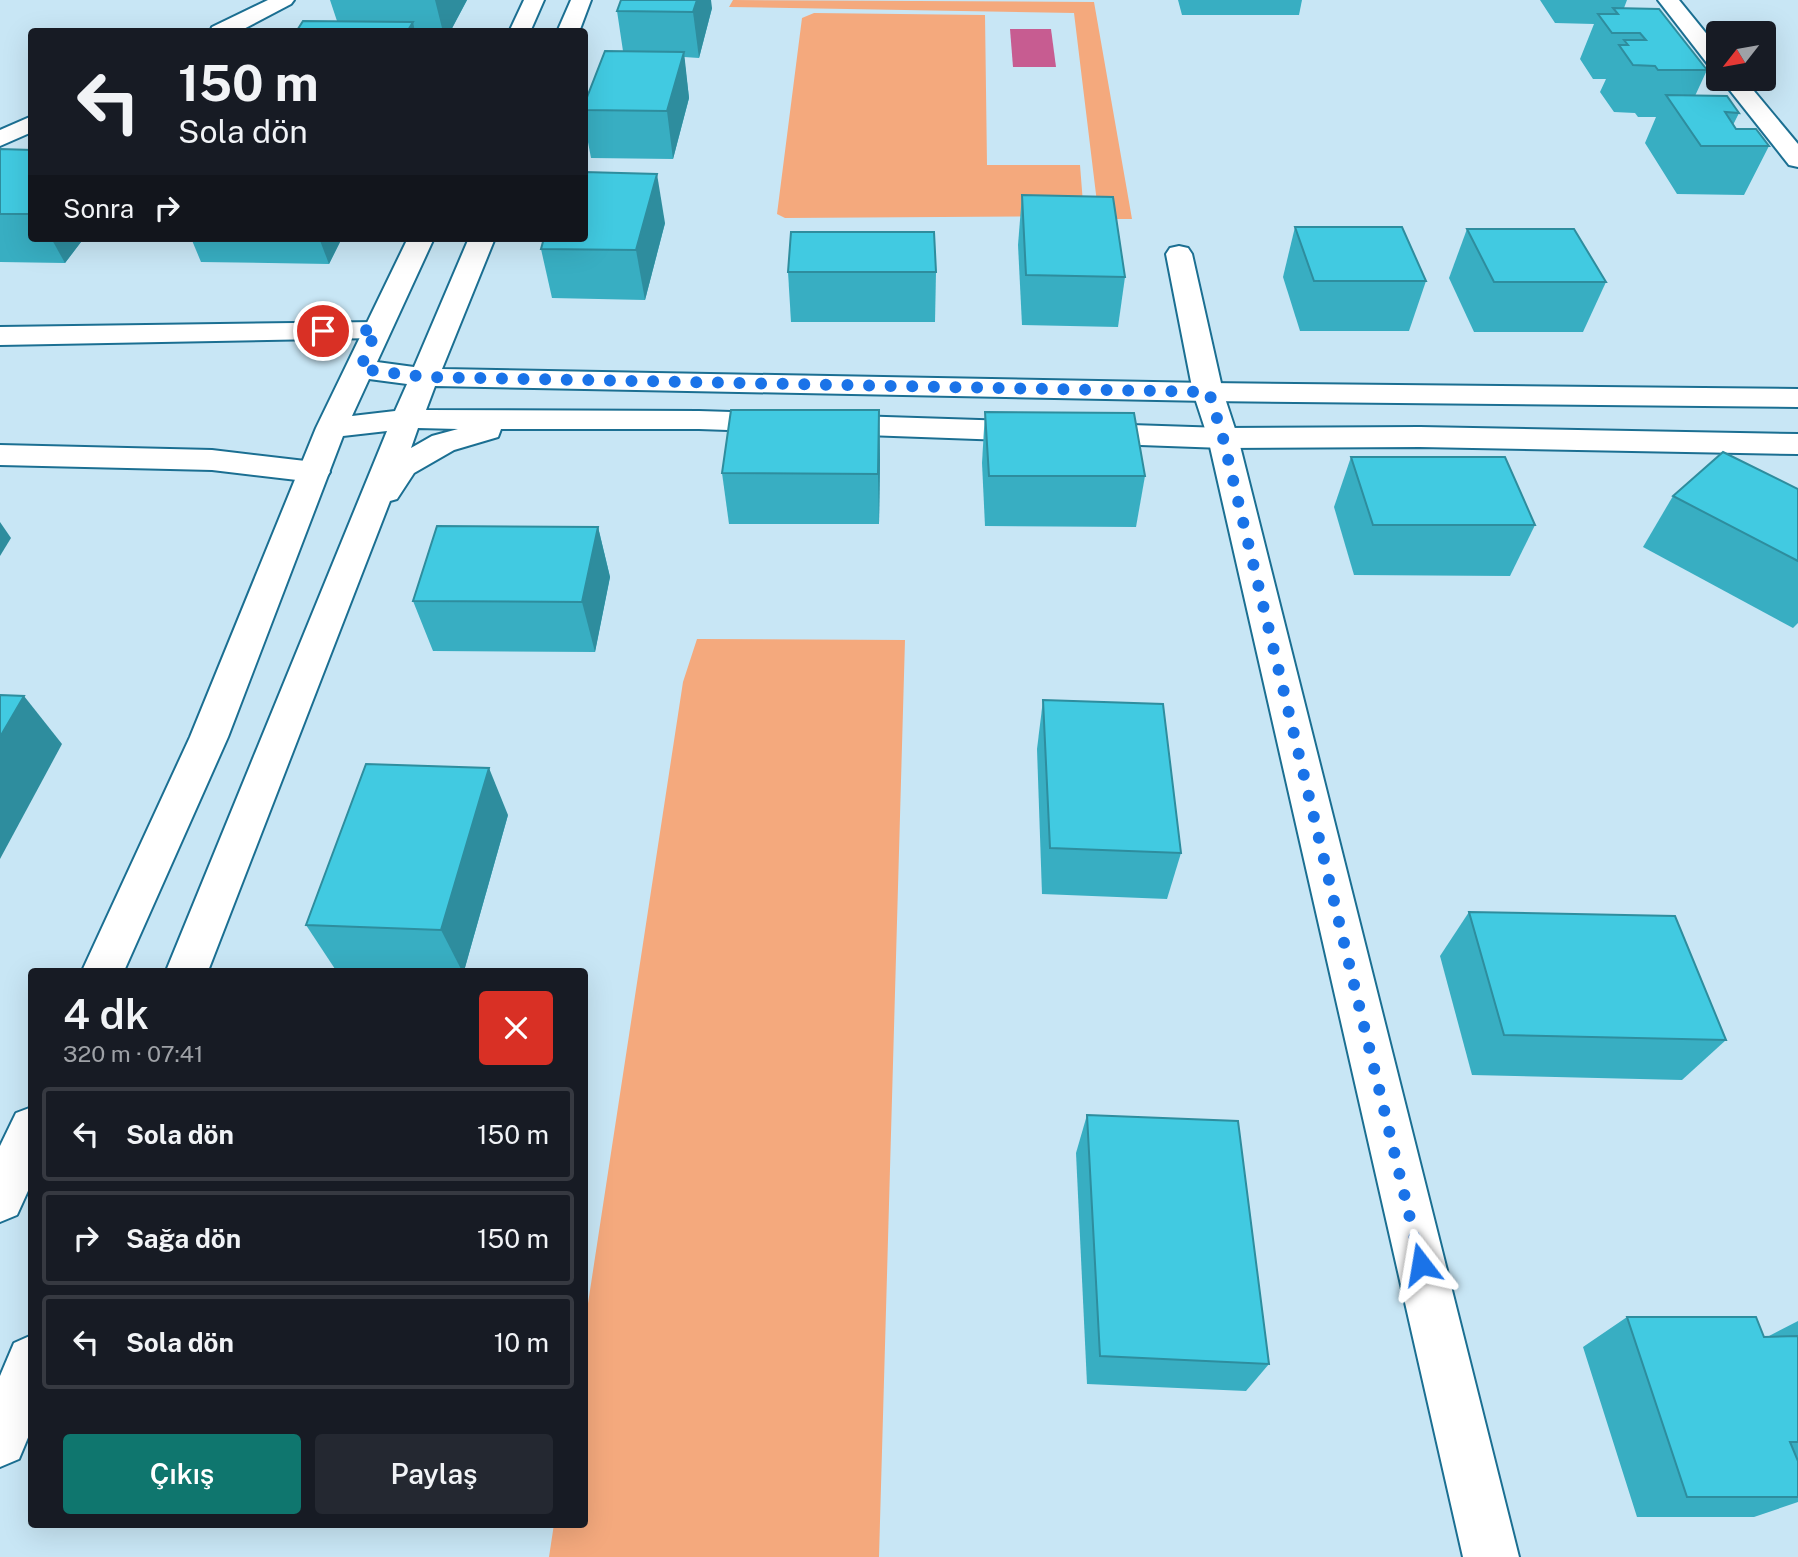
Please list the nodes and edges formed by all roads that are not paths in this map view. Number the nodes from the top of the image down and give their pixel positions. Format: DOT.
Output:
graph roads {
  1 [pos="284,0"];
  2 [pos="534,0"];
  3 [pos="581,0"];
  4 [pos="1668,0"];
  5 [pos="227,28"];
  6 [pos="521,28"];
  7 [pos="570,28"];
  8 [pos="1706,47"];
  9 [pos="1742,91"];
  10 [pos="28,125"];
  11 [pos="0,139"];
  12 [pos="1798,160"];
  13 [pos="419,242"];
  14 [pos="480,242"];
  15 [pos="1180,254"];
  16 [pos="447,324"];
  17 [pos="376,330"];
  18 [pos="0,336"];
  19 [pos="360,369"];
  20 [pos="425,377"];
  21 [pos="574,381"];
  22 [pos="1209,392"];
  23 [pos="1798,398"];
  24 [pos="407,419"];
  25 [pos="521,420"];
  26 [pos="331,428"];
  27 [pos="1223,438"];
  28 [pos="1798,444"];
  29 [pos="0,455"];
  30 [pos="313,472"];
  31 [pos="366,522"];
  32 [pos="104,968"];
  33 [pos="188,968"];
  34 [pos="28,1138"];
  35 [pos="0,1198"];
  36 [pos="28,1371"];
  37 [pos="0,1440"];
  38 [pos="1492,1557"];
  1 -- 5 [label="main road"];
  2 -- 6 [label="main road"];
  3 -- 7 [label="main road"];
  4 -- 8 [label="main road"];
  9 -- 12 [label="main road"];
  10 -- 11 [label="main road"];
  13 -- 17 [label="main road"];
  14 -- 16 [label="main road"];
  15 -- 22 [label="main road"];
  16 -- 20 [label="main road"];
  16 -- 21 [label="main road"];
  17 -- 18 [label="main road"];
  17 -- 19 [label="main road"];
  19 -- 20 [label="main road"];
  19 -- 26 [label="main road"];
  20 -- 21 [label="main road"];
  20 -- 24 [label="main road"];
  21 -- 22 [label="main road"];
  22 -- 23 [label="main road"];
  22 -- 27 [label="main road"];
  24 -- 25 [label="main road"];
  24 -- 26 [label="main road"];
  24 -- 31 [label="main road"];
  25 -- 27 [label="main road"];
  25 -- 31 [label="main road"];
  26 -- 30 [label="main road"];
  27 -- 28 [label="main road"];
  27 -- 38 [label="main road"];
  29 -- 30 [label="main road"];
  30 -- 32 [label="main road"];
  31 -- 33 [label="main road"];
  34 -- 35 [label="main road"];
  36 -- 37 [label="main road"];
}
